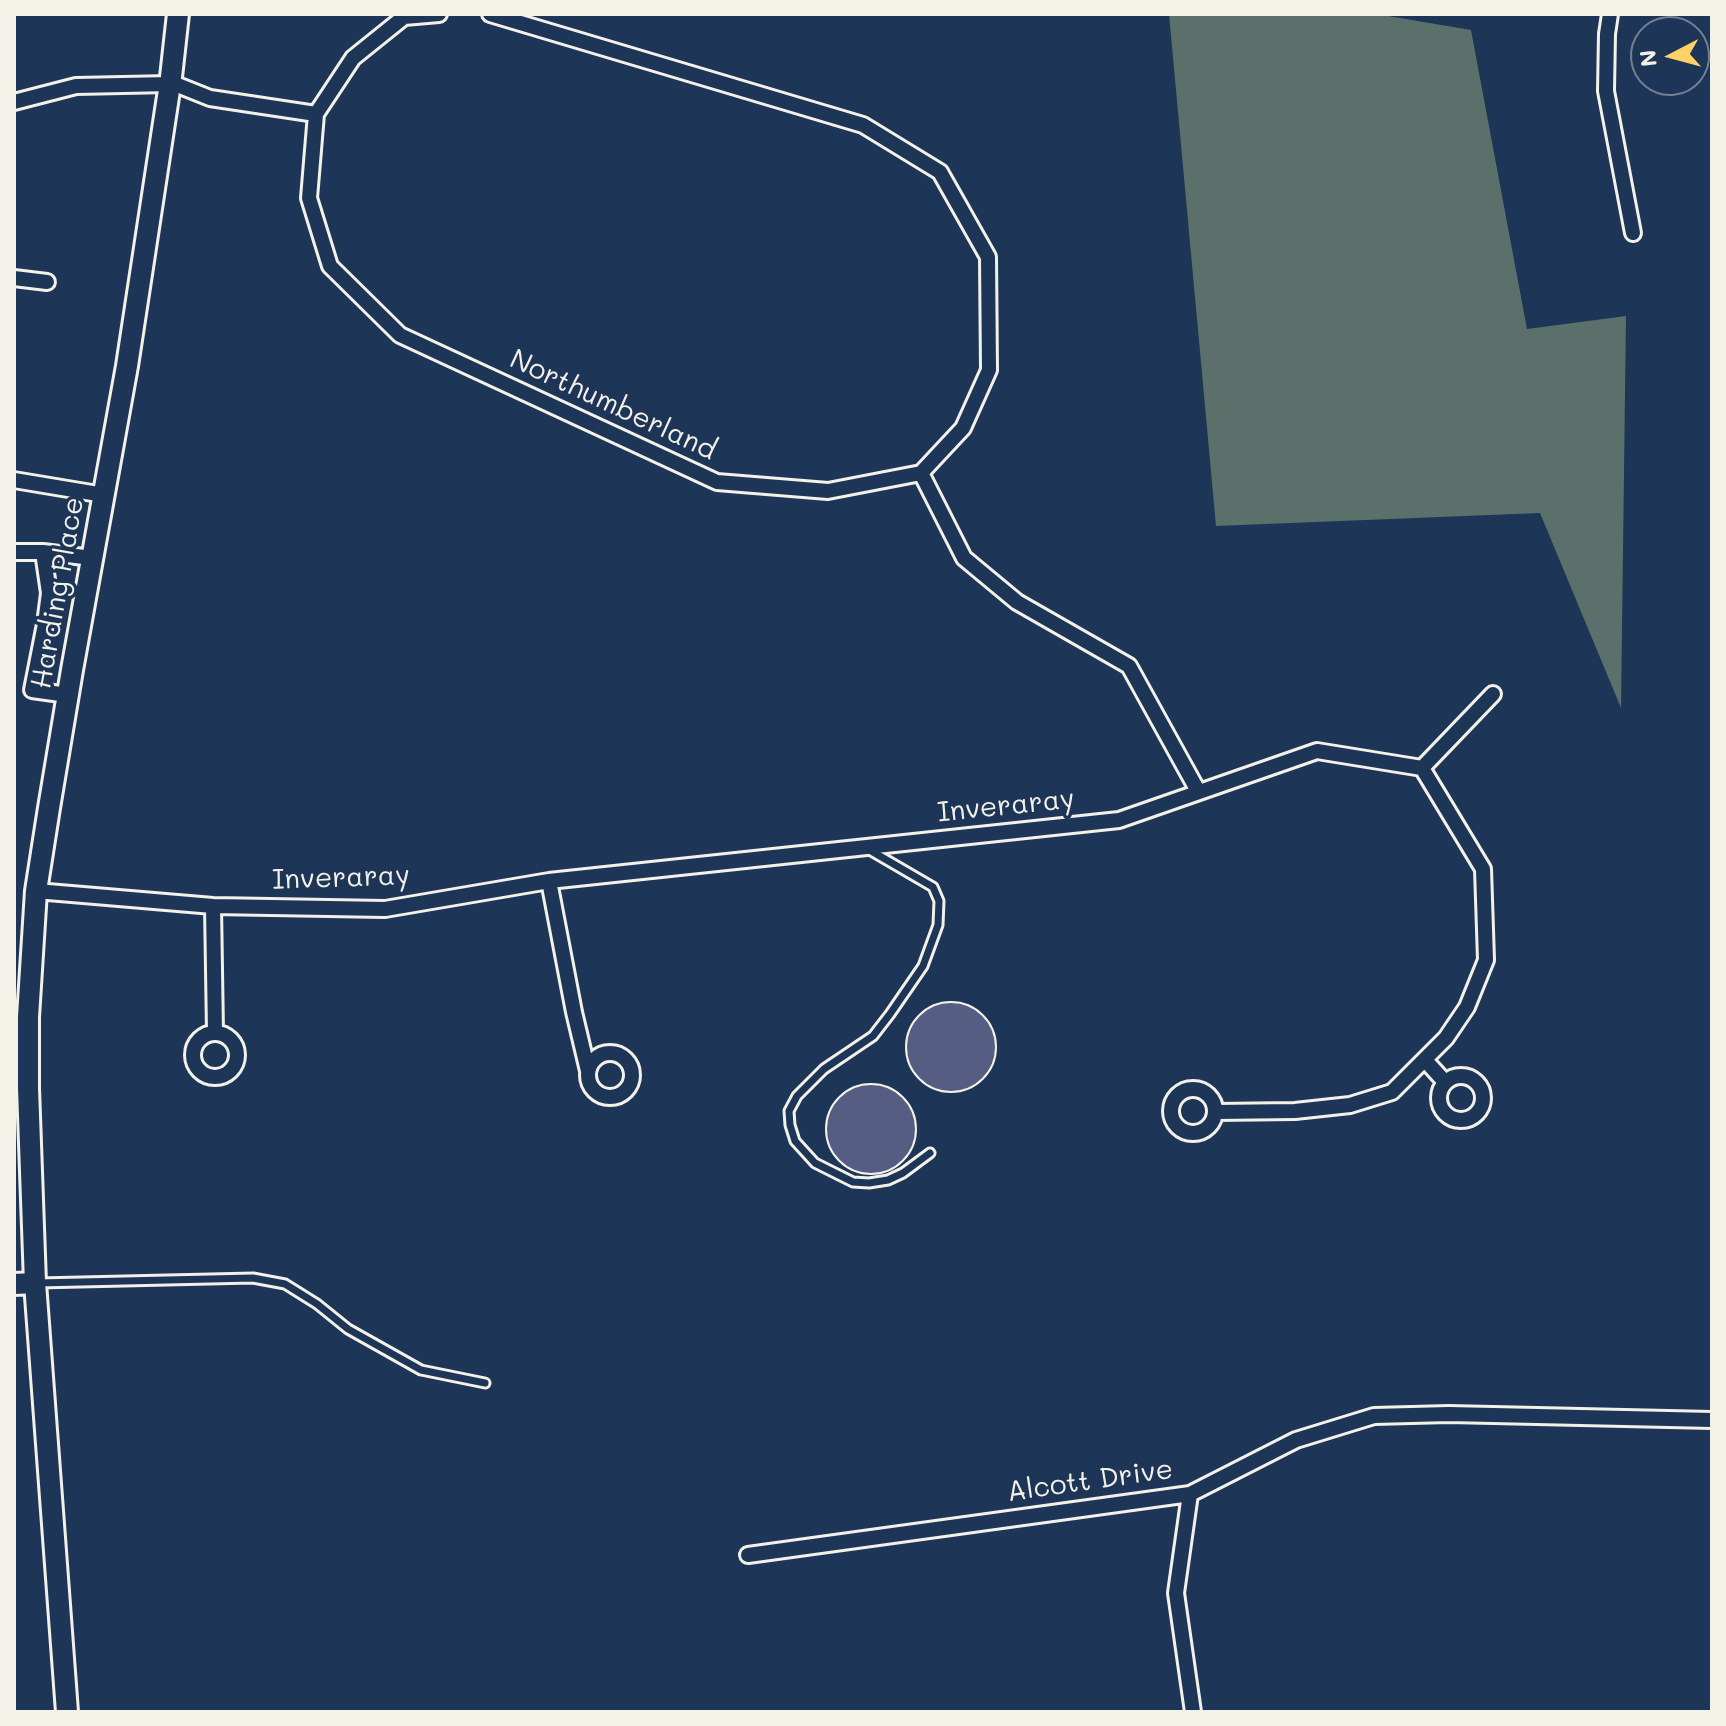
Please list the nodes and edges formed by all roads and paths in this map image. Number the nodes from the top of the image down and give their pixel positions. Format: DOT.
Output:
graph roads {
  1 [pos="178,14"];
  2 [pos="439,14"];
  3 [pos="490,14"];
  4 [pos="1610,14"];
  5 [pos="404,15"];
  6 [pos="170,83"];
  7 [pos="14,102"];
  8 [pos="316,114"];
  9 [pos="1633,233"];
  10 [pos="14,278"];
  11 [pos="47,282"];
  12 [pos="921,473"];
  13 [pos="15,480"];
  14 [pos="104,495"];
  15 [pos="14,552"];
  16 [pos="43,552"];
  17 [pos="92,558"];
  18 [pos="1493,694"];
  19 [pos="68,695"];
  20 [pos="1422,768"];
  21 [pos="1198,791"];
  22 [pos="864,847"];
  23 [pos="549,881"];
  24 [pos="36,891"];
  25 [pos="213,906"];
  26 [pos="215,1033"];
  27 [pos="21,1048"];
  28 [pos="1425,1060"];
  29 [pos="588,1071"];
  30 [pos="1445,1082"];
  31 [pos="1216,1112"];
  32 [pos="930,1153"];
  33 [pos="35,1283"];
  34 [pos="14,1284"];
  35 [pos="485,1383"];
  36 [pos="1712,1420"];
  37 [pos="1190,1494"];
  38 [pos="748,1555"];
  39 [pos="67,1712"];
  40 [pos="1193,1712"];
  1 -- 6 [label="main road, Harding Place"];
  2 -- 5 [label="street, Northumberland"];
  3 -- 12 [label="street"];
  4 -- 9 [label="street"];
  5 -- 8 [label="street, Northumberland"];
  6 -- 7 [label="street"];
  6 -- 8 [label="street"];
  6 -- 14 [label="main road, Harding Place"];
  8 -- 12 [label="street, Northumberland"];
  10 -- 11 [label="street"];
  12 -- 21 [label="street"];
  13 -- 14 [label="street"];
  14 -- 17 [label="main road, Harding Place"];
  15 -- 16 [label="street"];
  16 -- 17 [label="street"];
  16 -- 19 [label="street"];
  17 -- 19 [label="main road, Harding Place"];
  18 -- 20 [label="street"];
  19 -- 24 [label="main road, Harding Place"];
  20 -- 21 [label="street, Inveraray"];
  20 -- 28 [label="street"];
  21 -- 22 [label="street, Inveraray"];
  22 -- 23 [label="street, Inveraray"];
  22 -- 32 [label="lane"];
  23 -- 25 [label="street, Inveraray"];
  23 -- 29 [label="street"];
  24 -- 25 [label="street, Inveraray"];
  24 -- 27 [label="main road, Harding Place"];
  25 -- 26 [label="street"];
  27 -- 33 [label="main road, Harding Place"];
  28 -- 30 [label="street"];
  28 -- 31 [label="street"];
  33 -- 34 [label="main road"];
  33 -- 35 [label="lane"];
  33 -- 39 [label="main road, Harding Place"];
  36 -- 37 [label="street, Alcott Drive"];
  37 -- 38 [label="street, Alcott Drive"];
  37 -- 40 [label="street"];
}
